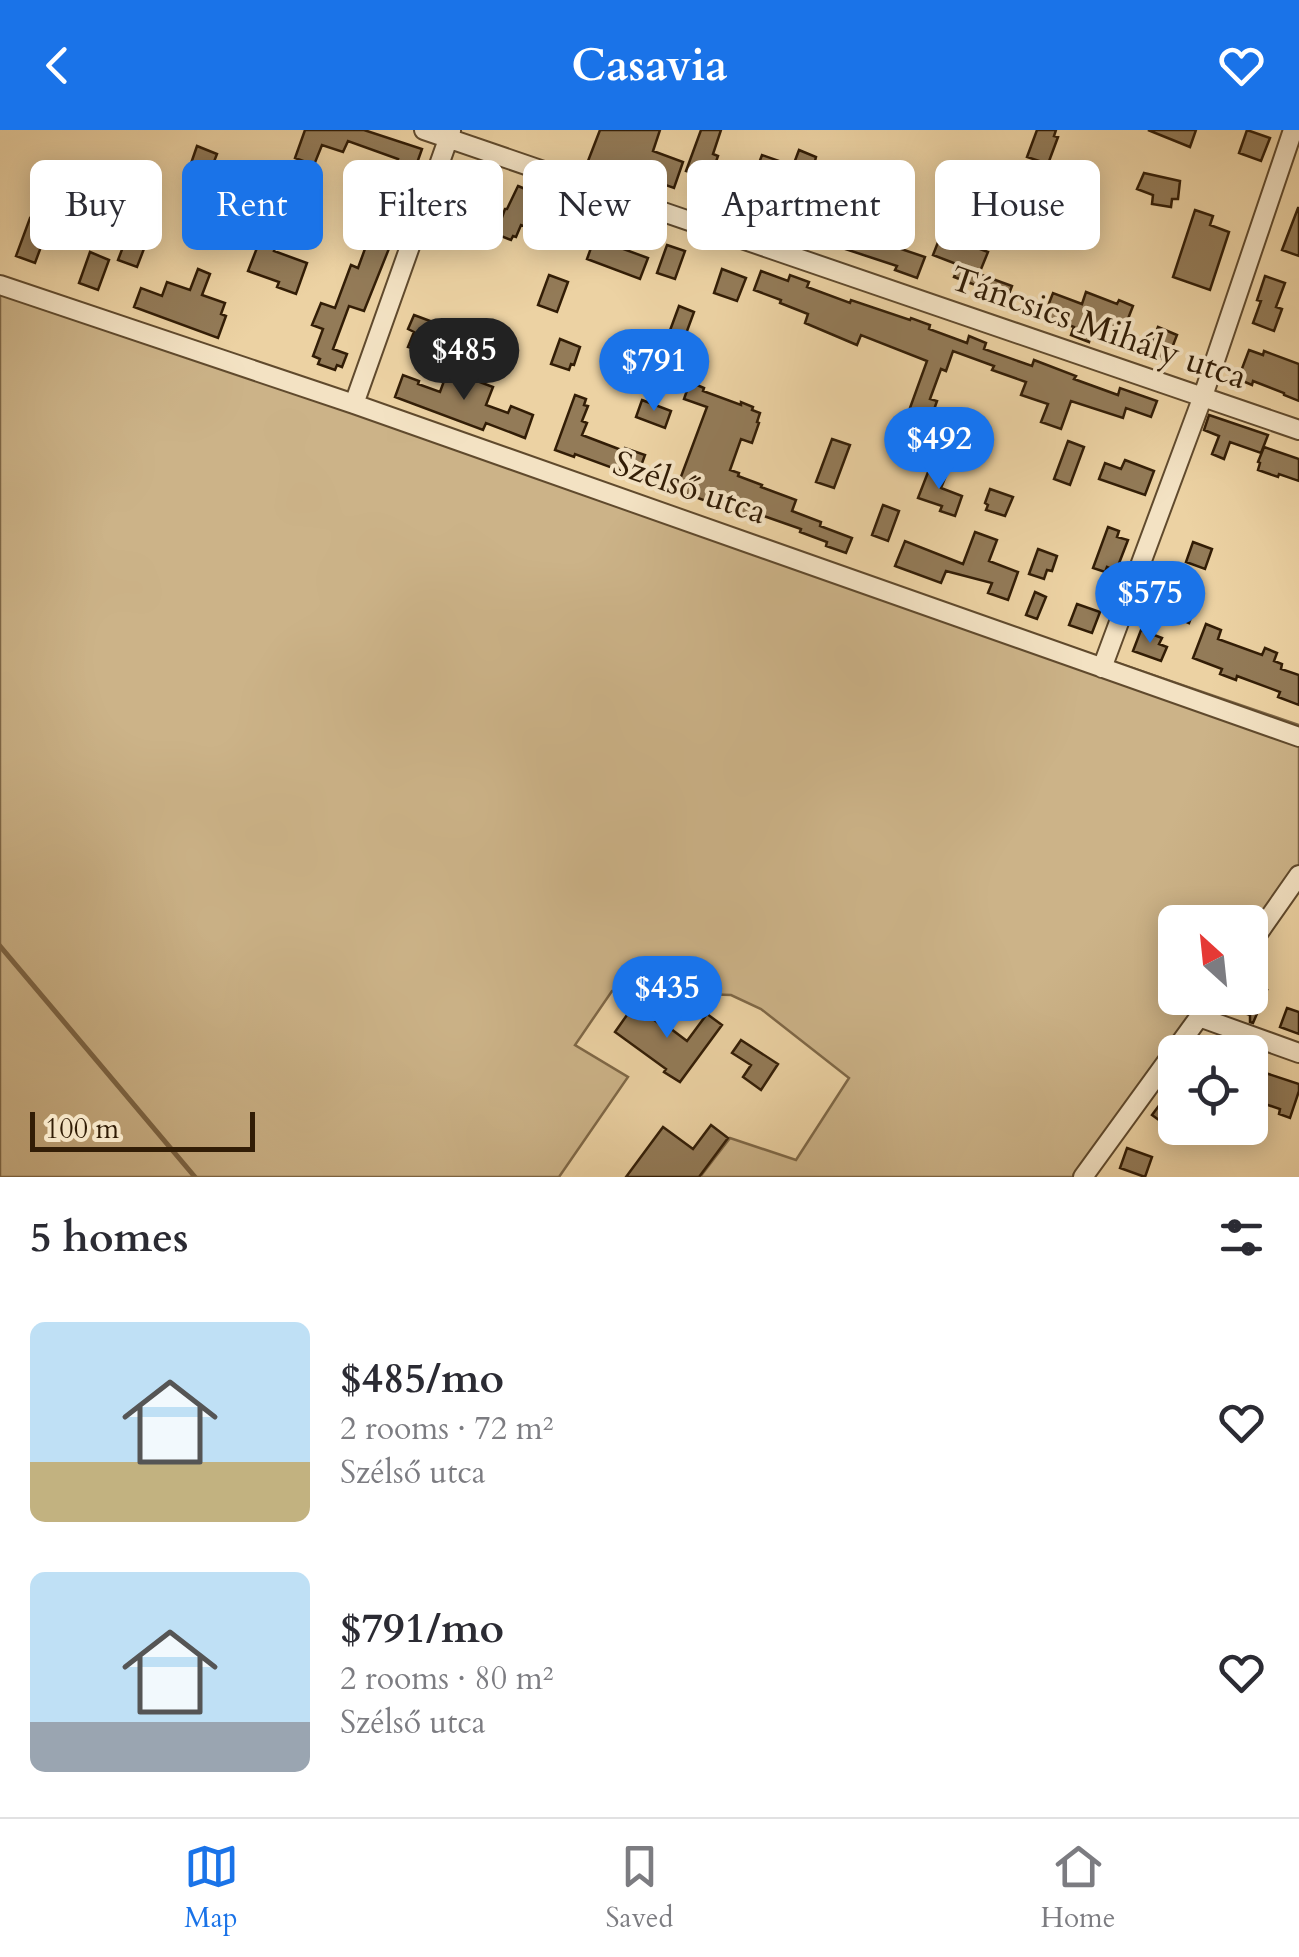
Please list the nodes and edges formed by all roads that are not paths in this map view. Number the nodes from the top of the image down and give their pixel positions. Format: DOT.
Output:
graph roads {
  1 [pos="424,130"];
  2 [pos="1293,130"];
  3 [pos="450,134"];
  4 [pos="0,285"];
  5 [pos="1203,396"];
  6 [pos="354,404"];
  7 [pos="1299,430"];
  8 [pos="1102,668"];
  9 [pos="1299,737"];
  10 [pos="1299,876"];
  11 [pos="1268,920"];
  12 [pos="1199,1017"];
  13 [pos="1299,1053"];
  14 [pos="1083,1177"];
  1 -- 3 [label="street, Táncsics Mihály utca"];
  2 -- 5 [label="street"];
  3 -- 5 [label="street, Táncsics Mihály utca"];
  3 -- 6 [label="street"];
  4 -- 6 [label="street, Szélső utca"];
  5 -- 7 [label="street, Táncsics Mihály utca"];
  5 -- 8 [label="street"];
  6 -- 8 [label="street, Szélső utca"];
  8 -- 9 [label="street, Szélső utca"];
  10 -- 11 [label="street"];
  12 -- 13 [label="street"];
  12 -- 14 [label="street"];
}
